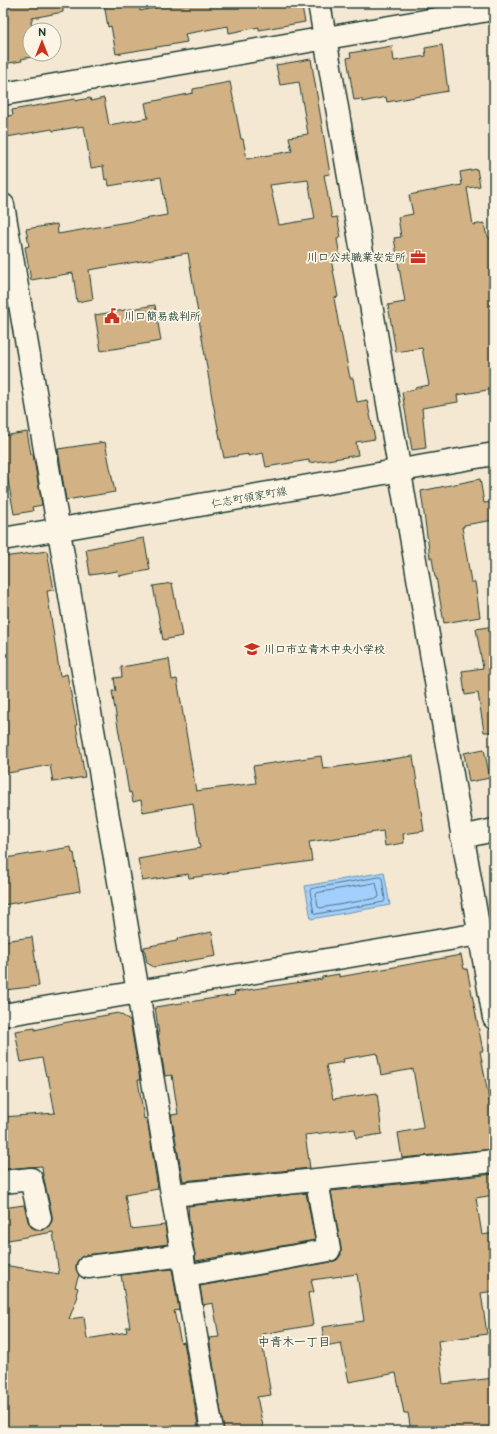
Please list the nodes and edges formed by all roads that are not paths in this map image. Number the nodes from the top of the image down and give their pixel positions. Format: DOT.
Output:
graph roads {
  1 [pos="319,3"];
  2 [pos="494,9"];
  3 [pos="325,38"];
  4 [pos="3,94"];
  5 [pos="3,205"];
  6 [pos="494,454"];
  7 [pos="400,471"];
  8 [pos="59,529"];
  9 [pos="3,539"];
  10 [pos="494,830"];
  11 [pos="462,837"];
  12 [pos="479,934"];
  13 [pos="138,992"];
  14 [pos="3,1015"];
  15 [pos="494,1018"];
  16 [pos="494,1161"];
  17 [pos="317,1181"];
  18 [pos="3,1182"];
  19 [pos="173,1195"];
  20 [pos="40,1218"];
  21 [pos="185,1266"];
  22 [pos="88,1267"];
  23 [pos="212,1431"];
  1 -- 3 [label="street"];
  2 -- 3 [label="street"];
  3 -- 4 [label="street"];
  3 -- 7 [label="street"];
  5 -- 8 [label="street"];
  6 -- 7 [label="street, 仁志町領家町線"];
  7 -- 8 [label="street, 仁志町領家町線"];
  7 -- 11 [label="street"];
  8 -- 9 [label="street, 仁志町領家町線"];
  8 -- 13 [label="street"];
  10 -- 11 [label="street"];
  11 -- 12 [label="street"];
  12 -- 13 [label="street"];
  12 -- 15 [label="street"];
  13 -- 14 [label="street"];
  13 -- 19 [label="street"];
  16 -- 17 [label="street"];
  17 -- 19 [label="street"];
  17 -- 21 [label="street"];
  18 -- 20 [label="street"];
  19 -- 21 [label="street"];
  21 -- 22 [label="street"];
  21 -- 23 [label="street"];
}
